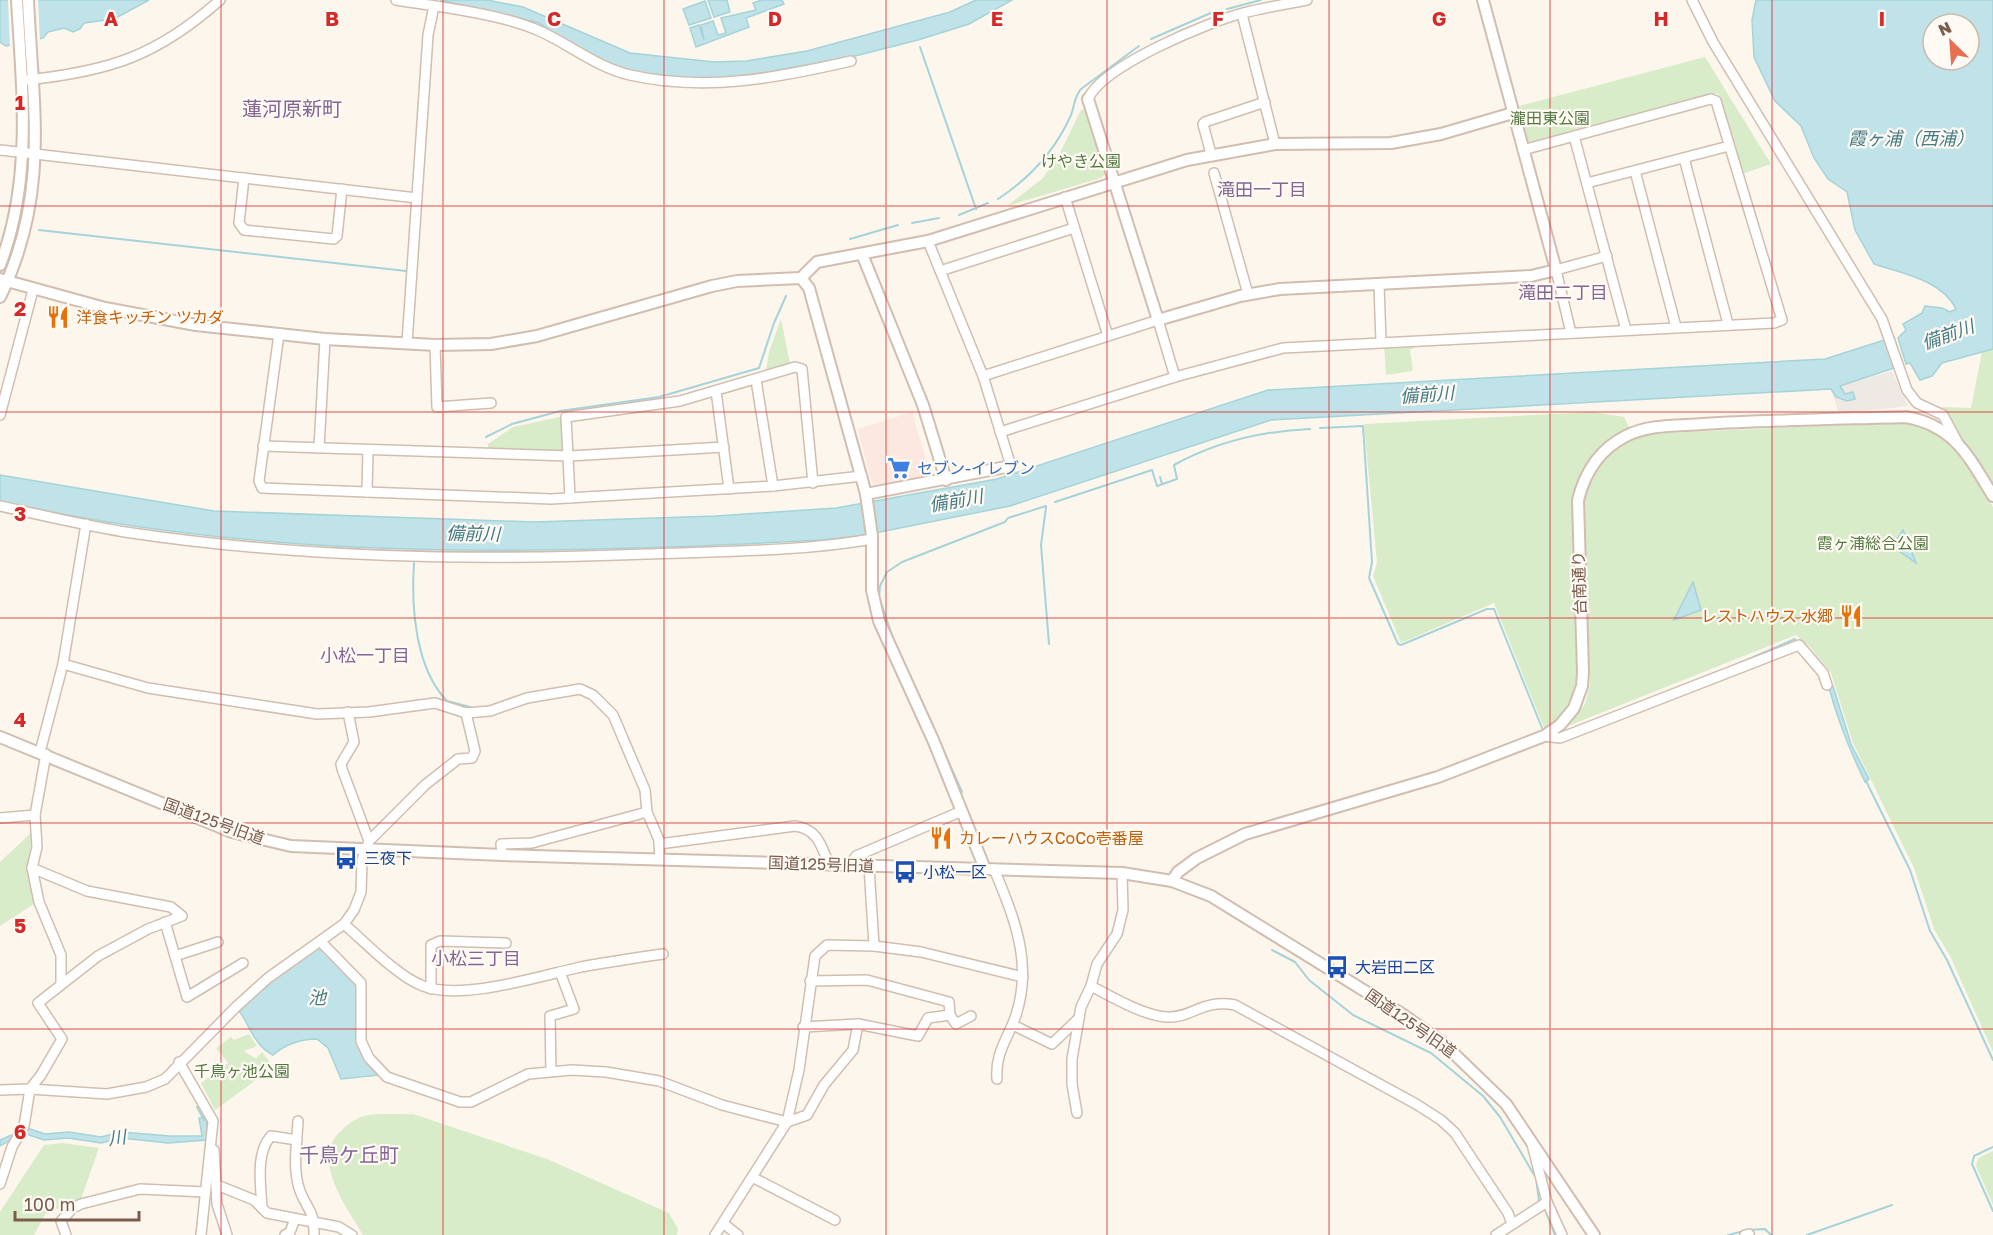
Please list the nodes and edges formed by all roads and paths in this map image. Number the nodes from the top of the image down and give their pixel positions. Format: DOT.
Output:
graph roads {
  1 [pos="18,0"];
  2 [pos="28,0"];
  3 [pos="220,0"];
  4 [pos="396,0"];
  5 [pos="1306,0"];
  6 [pos="1483,0"];
  7 [pos="1692,0"];
  8 [pos="434,6"];
  9 [pos="1242,14"];
  10 [pos="851,61"];
  11 [pos="26,76"];
  12 [pos="1088,99"];
  13 [pos="1265,102"];
  14 [pos="1513,113"];
  15 [pos="1574,136"];
  16 [pos="1275,144"];
  17 [pos="1729,146"];
  18 [pos="0,150"];
  19 [pos="1523,150"];
  20 [pos="23,152"];
  21 [pos="36,154"];
  22 [pos="1210,154"];
  23 [pos="1684,158"];
  24 [pos="1635,171"];
  25 [pos="1214,173"];
  26 [pos="244,178"];
  27 [pos="1115,182"];
  28 [pos="1587,183"];
  29 [pos="342,189"];
  30 [pos="1065,197"];
  31 [pos="417,198"];
  32 [pos="1074,228"];
  33 [pos="928,241"];
  34 [pos="862,254"];
  35 [pos="1607,256"];
  36 [pos="0,265"];
  37 [pos="1556,270"];
  38 [pos="940,271"];
  39 [pos="801,278"];
  40 [pos="4,280"];
  41 [pos="1379,284"];
  42 [pos="33,290"];
  43 [pos="1248,294"];
  44 [pos="0,297"];
  45 [pos="1158,320"];
  46 [pos="1728,324"];
  47 [pos="1676,327"];
  48 [pos="1626,330"];
  49 [pos="1571,333"];
  50 [pos="279,334"];
  51 [pos="1108,336"];
  52 [pos="325,339"];
  53 [pos="1382,342"];
  54 [pos="407,343"];
  55 [pos="435,345"];
  56 [pos="983,376"];
  57 [pos="1175,377"];
  58 [pos="756,380"];
  59 [pos="716,391"];
  60 [pos="491,403"];
  61 [pos="0,416"];
  62 [pos="1000,432"];
  63 [pos="1958,442"];
  64 [pos="263,446"];
  65 [pos="724,447"];
  66 [pos="319,448"];
  67 [pos="368,450"];
  68 [pos="569,456"];
  69 [pos="1011,466"];
  70 [pos="862,476"];
  71 [pos="946,480"];
  72 [pos="813,483"];
  73 [pos="773,486"];
  74 [pos="729,489"];
  75 [pos="367,492"];
  76 [pos="1993,496"];
  77 [pos="866,497"];
  78 [pos="570,498"];
  79 [pos="0,506"];
  80 [pos="86,525"];
  81 [pos="872,538"];
  82 [pos="63,664"];
  83 [pos="1827,685"];
  84 [pos="348,712"];
  85 [pos="466,713"];
  86 [pos="1544,736"];
  87 [pos="0,737"];
  88 [pos="43,753"];
  89 [pos="962,811"];
  90 [pos="647,812"];
  91 [pos="35,815"];
  92 [pos="0,818"];
  93 [pos="659,844"];
  94 [pos="368,845"];
  95 [pos="502,855"];
  96 [pos="660,859"];
  97 [pos="829,864"];
  98 [pos="850,865"];
  99 [pos="869,866"];
  100 [pos="32,868"];
  101 [pos="990,869"];
  102 [pos="1122,873"];
  103 [pos="1172,881"];
  104 [pos="165,922"];
  105 [pos="344,924"];
  106 [pos="218,942"];
  107 [pos="321,942"];
  108 [pos="506,943"];
  109 [pos="874,946"];
  110 [pos="663,954"];
  111 [pos="175,956"];
  112 [pos="243,963"];
  113 [pos="560,972"];
  114 [pos="1023,977"];
  115 [pos="810,981"];
  116 [pos="61,983"];
  117 [pos="1091,986"];
  118 [pos="431,988"];
  119 [pos="950,1015"];
  120 [pos="971,1016"];
  121 [pos="1079,1018"];
  122 [pos="858,1024"];
  123 [pos="1013,1025"];
  124 [pos="803,1027"];
  125 [pos="179,1062"];
  126 [pos="551,1071"];
  127 [pos="997,1079"];
  128 [pos="30,1089"];
  129 [pos="0,1090"];
  130 [pos="1077,1113"];
  131 [pos="298,1120"];
  132 [pos="787,1122"];
  133 [pos="1531,1138"];
  134 [pos="297,1140"];
  135 [pos="213,1141"];
  136 [pos="752,1177"];
  137 [pos="0,1184"];
  138 [pos="217,1185"];
  139 [pos="205,1192"];
  140 [pos="1547,1202"];
  141 [pos="262,1208"];
  142 [pos="295,1219"];
  143 [pos="835,1220"];
  144 [pos="314,1222"];
  145 [pos="724,1224"];
  146 [pos="1512,1224"];
  147 [pos="66,1235"];
  148 [pos="201,1235"];
  149 [pos="227,1235"];
  150 [pos="285,1235"];
  151 [pos="314,1235"];
  152 [pos="352,1235"];
  153 [pos="715,1235"];
  154 [pos="738,1235"];
  155 [pos="1496,1235"];
  156 [pos="1562,1235"];
  157 [pos="1594,1235"];
  1 -- 11 [label="street"];
  2 -- 11 [label="street"];
  3 -- 11 [label="street"];
  4 -- 8 [label="street"];
  5 -- 9 [label="street"];
  6 -- 14 [label="street"];
  7 -- 63 [label="street"];
  8 -- 10 [label="street"];
  8 -- 31 [label="street"];
  9 -- 12 [label="street"];
  9 -- 13 [label="street"];
  11 -- 20 [label="street"];
  11 -- 21 [label="street"];
  12 -- 27 [label="street"];
  13 -- 16 [label="street"];
  13 -- 22 [label="street"];
  14 -- 16 [label="street"];
  14 -- 19 [label="street"];
  15 -- 17 [label="street"];
  15 -- 19 [label="street"];
  15 -- 28 [label="street"];
  16 -- 22 [label="street"];
  17 -- 23 [label="street"];
  17 -- 46 [label="street"];
  18 -- 20 [label="street"];
  19 -- 37 [label="street"];
  20 -- 21 [label="street"];
  20 -- 36 [label="street"];
  21 -- 26 [label="street"];
  21 -- 40 [label="street"];
  22 -- 27 [label="street"];
  23 -- 24 [label="street"];
  23 -- 46 [label="street"];
  24 -- 28 [label="street"];
  24 -- 47 [label="street"];
  25 -- 43 [label="street"];
  26 -- 29 [label="street"];
  26 -- 29 [label="street"];
  27 -- 30 [label="street"];
  27 -- 45 [label="street"];
  28 -- 35 [label="street"];
  29 -- 31 [label="street"];
  30 -- 32 [label="street"];
  30 -- 33 [label="street"];
  31 -- 54 [label="street"];
  32 -- 38 [label="street"];
  32 -- 51 [label="street"];
  33 -- 34 [label="street"];
  33 -- 38 [label="street"];
  34 -- 39 [label="street"];
  34 -- 71 [label="street"];
  35 -- 37 [label="street"];
  35 -- 48 [label="street"];
  37 -- 41 [label="street"];
  37 -- 49 [label="street"];
  38 -- 56 [label="street"];
  39 -- 55 [label="street"];
  39 -- 70 [label="street"];
  40 -- 42 [label="street"];
  40 -- 44 [label="street"];
  41 -- 43 [label="street"];
  41 -- 53 [label="street"];
  42 -- 50 [label="street"];
  42 -- 61 [label="street"];
  43 -- 45 [label="street"];
  45 -- 51 [label="street"];
  45 -- 57 [label="street"];
  46 -- 47 [label="street"];
  47 -- 48 [label="street"];
  48 -- 49 [label="street"];
  49 -- 53 [label="street"];
  50 -- 52 [label="street"];
  50 -- 64 [label="street"];
  51 -- 56 [label="street"];
  52 -- 54 [label="street"];
  52 -- 66 [label="street"];
  53 -- 57 [label="street"];
  54 -- 55 [label="street"];
  55 -- 60 [label="street"];
  56 -- 62 [label="street"];
  57 -- 62 [label="street"];
  58 -- 59 [label="street"];
  58 -- 72 [label="street"];
  58 -- 73 [label="street"];
  59 -- 65 [label="street"];
  59 -- 68 [label="street"];
  62 -- 69 [label="street"];
  63 -- 76 [label="street, 台南通り"];
  63 -- 86 [label="street, 台南通り"];
  64 -- 66 [label="street"];
  64 -- 75 [label="street"];
  65 -- 68 [label="street"];
  65 -- 74 [label="street"];
  66 -- 67 [label="street"];
  67 -- 68 [label="street"];
  67 -- 75 [label="street"];
  68 -- 78 [label="street"];
  69 -- 71 [label="street"];
  70 -- 72 [label="street"];
  70 -- 77 [label="street"];
  71 -- 77 [label="street"];
  72 -- 73 [label="street"];
  73 -- 74 [label="street"];
  74 -- 78 [label="street"];
  75 -- 78 [label="street"];
  77 -- 81 [label="street"];
  79 -- 80 [label="street"];
  80 -- 81 [label="street"];
  80 -- 82 [label="street"];
  81 -- 89 [label="street"];
  82 -- 84 [label="street"];
  82 -- 88 [label="street"];
  83 -- 86 [label="street"];
  84 -- 85 [label="street"];
  84 -- 94 [label="street"];
  85 -- 90 [label="street"];
  85 -- 94 [label="street"];
  86 -- 103 [label="street, 台南通り"];
  87 -- 88 [label="street, 国道125号旧道"];
  88 -- 91 [label="street"];
  88 -- 94 [label="street, 国道125号旧道"];
  89 -- 98 [label="street"];
  89 -- 101 [label="street"];
  90 -- 93 [label="street"];
  90 -- 95 [label="street"];
  91 -- 92 [label="street"];
  91 -- 100 [label="street"];
  93 -- 96 [label="street"];
  93 -- 97 [label="street"];
  94 -- 95 [label="street, 国道125号旧道"];
  94 -- 105 [label="street"];
  95 -- 96 [label="street, 国道125号旧道"];
  96 -- 97 [label="street, 国道125号旧道"];
  97 -- 98 [label="street, 国道125号旧道"];
  98 -- 99 [label="street, 国道125号旧道"];
  99 -- 101 [label="street, 国道125号旧道"];
  99 -- 109 [label="street"];
  100 -- 104 [label="street"];
  100 -- 116 [label="street"];
  101 -- 102 [label="street, 国道125号旧道"];
  101 -- 114 [label="street"];
  102 -- 103 [label="street, 国道125号旧道"];
  102 -- 117 [label="street"];
  103 -- 133 [label="street, 国道125号旧道"];
  104 -- 111 [label="street"];
  104 -- 116 [label="street"];
  105 -- 107 [label="street"];
  105 -- 118 [label="street"];
  106 -- 111 [label="street"];
  107 -- 125 [label="street"];
  107 -- 126 [label="street"];
  108 -- 118 [label="street"];
  109 -- 114 [label="street"];
  109 -- 115 [label="street"];
  110 -- 113 [label="street"];
  111 -- 112 [label="street"];
  113 -- 118 [label="street"];
  113 -- 126 [label="street"];
  114 -- 123 [label="street"];
  115 -- 119 [label="street"];
  115 -- 124 [label="street"];
  116 -- 128 [label="street"];
  117 -- 121 [label="street"];
  117 -- 146 [label="street"];
  119 -- 120 [label="street"];
  119 -- 122 [label="street"];
  121 -- 123 [label="street"];
  121 -- 130 [label="street"];
  122 -- 124 [label="street"];
  122 -- 132 [label="street"];
  123 -- 127 [label="street"];
  124 -- 132 [label="street"];
  125 -- 128 [label="street"];
  125 -- 135 [label="street"];
  126 -- 132 [label="street"];
  128 -- 129 [label="street"];
  128 -- 137 [label="street"];
  131 -- 134 [label="street"];
  132 -- 136 [label="street"];
  133 -- 140 [label="street"];
  133 -- 157 [label="street, 国道125号旧道"];
  134 -- 141 [label="street"];
  134 -- 144 [label="street"];
  135 -- 138 [label="street"];
  135 -- 139 [label="street"];
  136 -- 143 [label="street"];
  136 -- 145 [label="street"];
  138 -- 141 [label="street"];
  138 -- 149 [label="street"];
  139 -- 147 [label="street"];
  139 -- 148 [label="street"];
  140 -- 146 [label="street"];
  140 -- 156 [label="street"];
  141 -- 142 [label="street"];
  142 -- 144 [label="street"];
  142 -- 150 [label="street"];
  144 -- 151 [label="street"];
  144 -- 152 [label="street"];
  145 -- 153 [label="street"];
  145 -- 154 [label="street"];
  146 -- 155 [label="street"];
}
